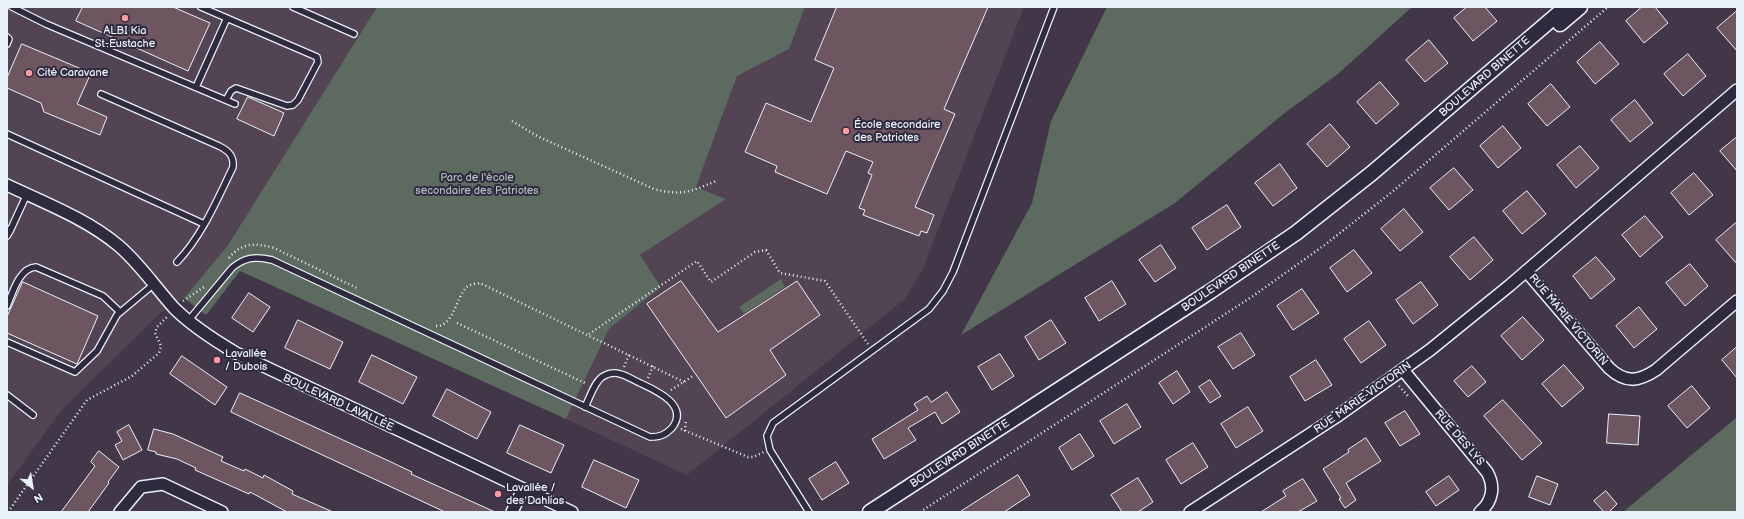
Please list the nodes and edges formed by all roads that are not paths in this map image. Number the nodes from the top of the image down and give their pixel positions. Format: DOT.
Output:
graph roads {
  1 [pos="12,7"];
  2 [pos="201,7"];
  3 [pos="1054,7"];
  4 [pos="1566,7"];
  5 [pos="1580,7"];
  6 [pos="297,8"];
  7 [pos="227,18"];
  8 [pos="354,34"];
  9 [pos="7,37"];
  10 [pos="7,44"];
  11 [pos="196,87"];
  12 [pos="1737,90"];
  13 [pos="101,94"];
  14 [pos="226,100"];
  15 [pos="235,104"];
  16 [pos="7,134"];
  17 [pos="7,185"];
  18 [pos="27,194"];
  19 [pos="204,224"];
  20 [pos="8,232"];
  21 [pos="177,262"];
  22 [pos="1526,271"];
  23 [pos="154,284"];
  24 [pos="1737,301"];
  25 [pos="7,306"];
  26 [pos="120,312"];
  27 [pos="188,321"];
  28 [pos="7,342"];
  29 [pos="1403,370"];
  30 [pos="7,395"];
  31 [pos="585,406"];
  32 [pos="33,414"];
  33 [pos="523,489"];
  34 [pos="120,512"];
  35 [pos="222,512"];
  36 [pos="512,512"];
  37 [pos="572,512"];
  38 [pos="809,512"];
  39 [pos="870,512"];
  40 [pos="885,512"];
  41 [pos="1190,512"];
  42 [pos="1480,512"];
  1 -- 11 [label="lane"];
  2 -- 7 [label="lane"];
  3 -- 38 [label="lane"];
  4 -- 39 [label="street, BOULEVARD BINETTE"];
  5 -- 40 [label="street, BOULEVARD BINETTE"];
  6 -- 8 [label="lane"];
  7 -- 11 [label="lane"];
  7 -- 14 [label="lane"];
  9 -- 10 [label="lane"];
  11 -- 14 [label="lane"];
  12 -- 22 [label="street, RUE MARIE VICTORIN"];
  13 -- 19 [label="lane"];
  14 -- 15 [label="lane"];
  16 -- 19 [label="lane"];
  17 -- 18 [label="street, BOULEVARD LAVALLÉE"];
  18 -- 20 [label="lane"];
  18 -- 23 [label="street, BOULEVARD LAVALLÉE"];
  19 -- 21 [label="lane"];
  22 -- 24 [label="street, RUE MARIE VICTORIN"];
  22 -- 29 [label="street, RUE MARIE-VICTORIN"];
  23 -- 26 [label="lane"];
  23 -- 27 [label="street, BOULEVARD LAVALLÉE"];
  25 -- 26 [label="lane"];
  26 -- 28 [label="lane"];
  27 -- 31 [label="lane"];
  27 -- 33 [label="street, BOULEVARD LAVALLÉE"];
  29 -- 41 [label="street, RUE MARIE-VICTORIN"];
  29 -- 42 [label="street, RUE DES LYS"];
  30 -- 32 [label="lane"];
  31 -- 31 [label="lane"];
  33 -- 36 [label="street"];
  33 -- 37 [label="street, BOULEVARD LAVALLÉE"];
  34 -- 35 [label="street"];
}
